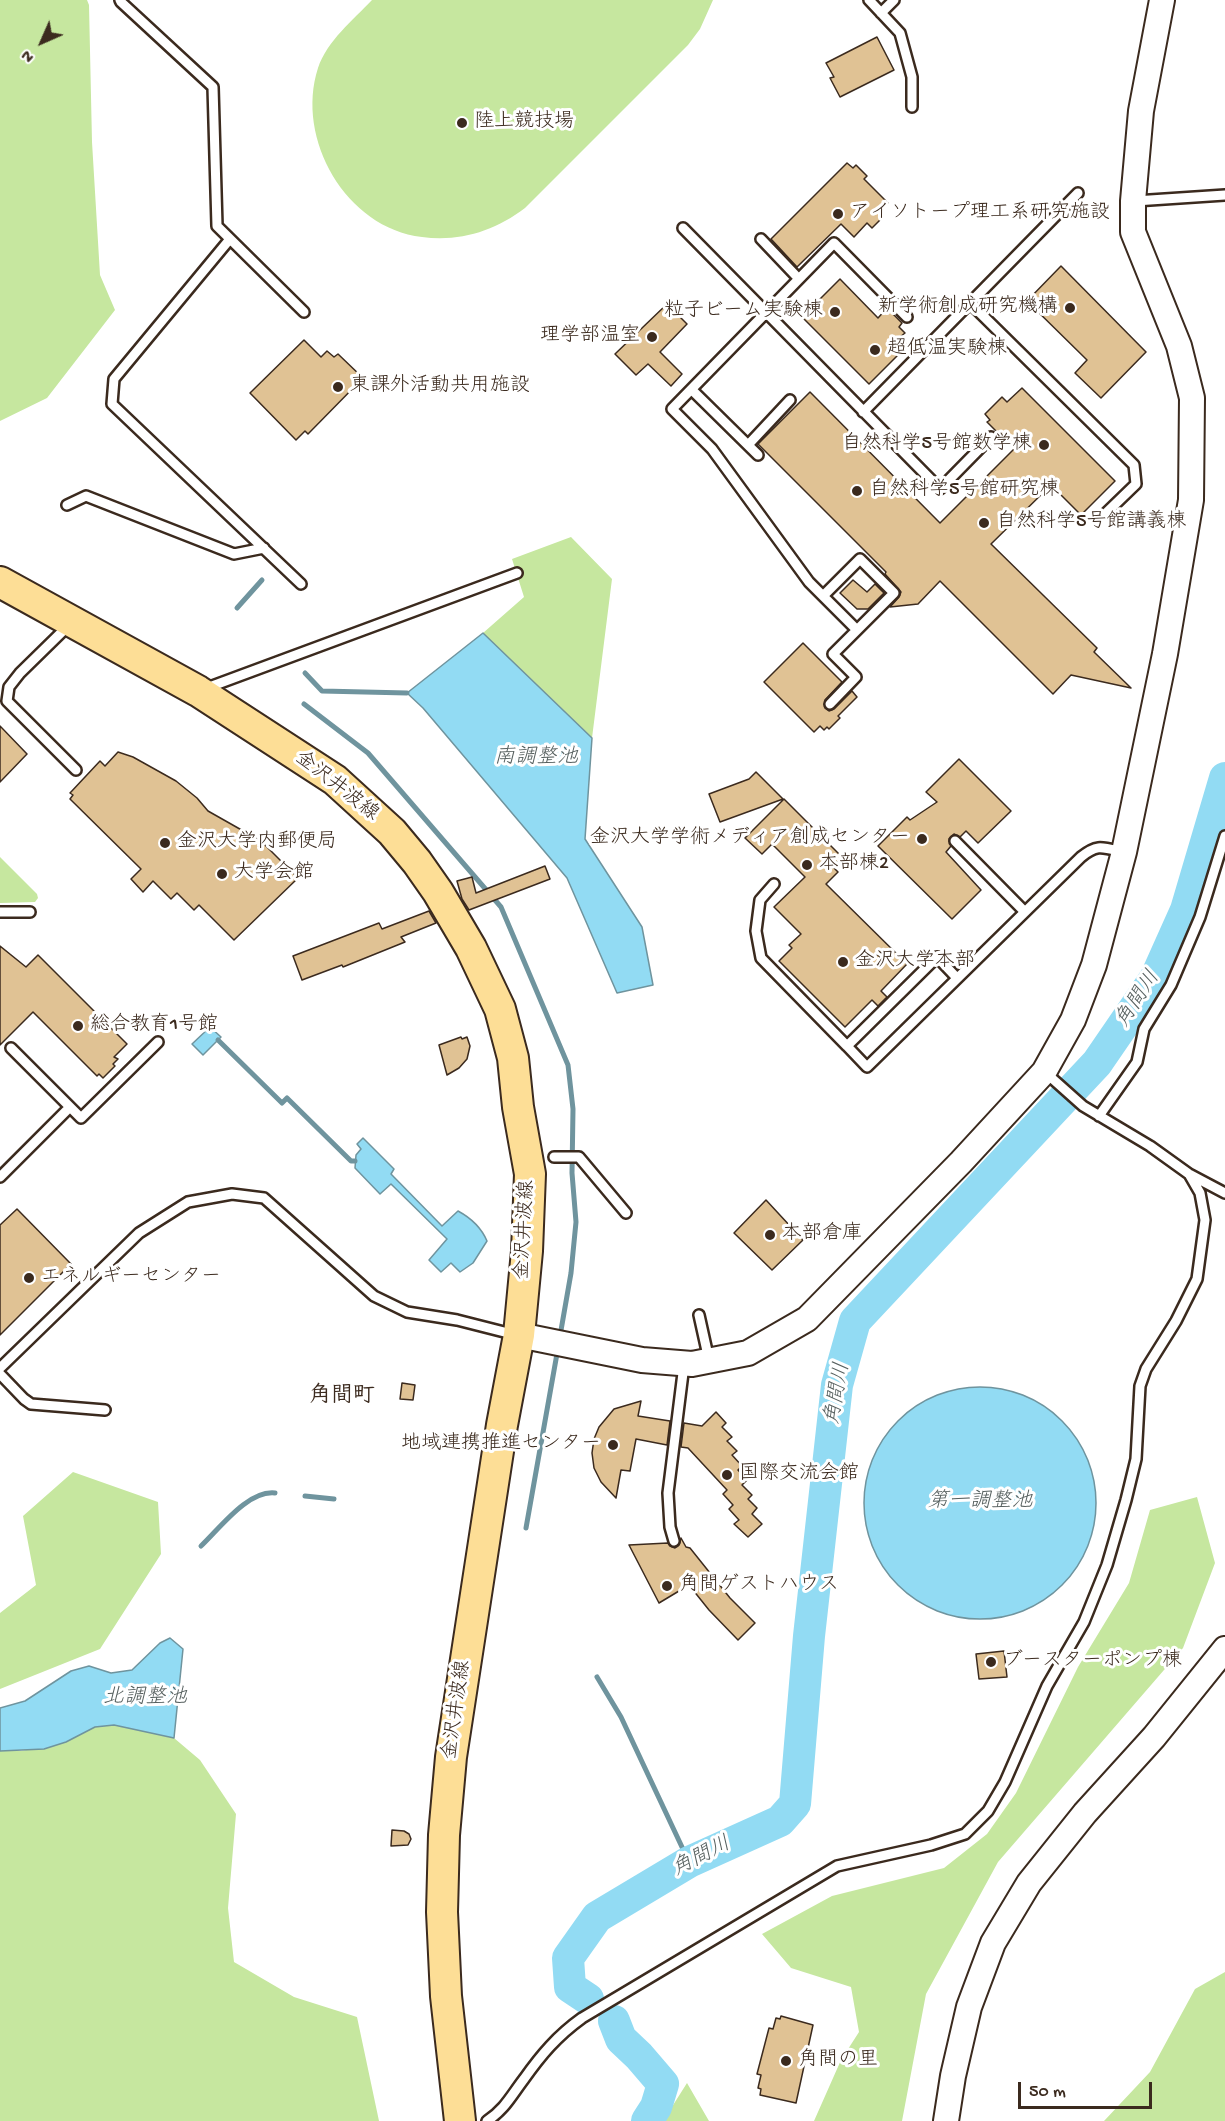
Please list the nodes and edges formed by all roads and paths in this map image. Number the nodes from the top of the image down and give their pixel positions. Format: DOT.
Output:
graph roads {
  1 [pos="120,0"];
  2 [pos="869,0"];
  3 [pos="894,0"];
  4 [pos="1162,0"];
  5 [pos="881,13"];
  6 [pos="912,107"];
  7 [pos="1078,193"];
  8 [pos="1225,195"];
  9 [pos="1133,201"];
  10 [pos="683,228"];
  11 [pos="230,239"];
  12 [pos="760,239"];
  13 [pos="799,279"];
  14 [pos="970,303"];
  15 [pos="304,312"];
  16 [pos="765,314"];
  17 [pos="907,317"];
  18 [pos="692,390"];
  19 [pos="790,400"];
  20 [pos="863,412"];
  21 [pos="991,437"];
  22 [pos="748,445"];
  23 [pos="758,455"];
  24 [pos="67,505"];
  25 [pos="1105,514"];
  26 [pos="264,548"];
  27 [pos="517,573"];
  28 [pos="0,582"];
  29 [pos="301,585"];
  30 [pos="822,596"];
  31 [pos="72,621"];
  32 [pos="857,630"];
  33 [pos="198,691"];
  34 [pos="830,704"];
  35 [pos="76,770"];
  36 [pos="1225,836"];
  37 [pos="955,841"];
  38 [pos="1124,852"];
  39 [pos="774,884"];
  40 [pos="0,912"];
  41 [pos="30,912"];
  42 [pos="1024,912"];
  43 [pos="957,978"];
  44 [pos="158,1042"];
  45 [pos="847,1046"];
  46 [pos="11,1047"];
  47 [pos="1052,1079"];
  48 [pos="70,1107"];
  49 [pos="1099,1116"];
  50 [pos="557,1157"];
  51 [pos="1189,1174"];
  52 [pos="0,1177"];
  53 [pos="1225,1193"];
  54 [pos="626,1213"];
  55 [pos="699,1315"];
  56 [pos="519,1335"];
  57 [pos="709,1360"];
  58 [pos="685,1363"];
  59 [pos="0,1368"];
  60 [pos="0,1374"];
  61 [pos="105,1410"];
  62 [pos="674,1541"];
  63 [pos="1225,1649"];
  64 [pos="460,2121"];
  65 [pos="487,2121"];
  66 [pos="946,2121"];
  1 -- 11 [label="lane"];
  2 -- 5 [label="lane"];
  3 -- 5 [label="lane"];
  4 -- 9 [label="street"];
  5 -- 6 [label="lane"];
  7 -- 14 [label="lane"];
  8 -- 9 [label="lane"];
  9 -- 38 [label="street"];
  10 -- 16 [label="lane"];
  11 -- 15 [label="lane"];
  11 -- 26 [label="lane"];
  12 -- 13 [label="lane"];
  13 -- 16 [label="lane"];
  13 -- 17 [label="lane"];
  14 -- 20 [label="lane"];
  14 -- 25 [label="lane"];
  16 -- 18 [label="lane"];
  16 -- 20 [label="lane"];
  18 -- 22 [label="lane"];
  18 -- 30 [label="lane"];
  19 -- 22 [label="lane"];
  20 -- 21 [label="lane"];
  22 -- 23 [label="lane"];
  24 -- 26 [label="lane"];
  26 -- 29 [label="lane"];
  27 -- 33 [label="lane"];
  28 -- 31 [label="main road, 金沢井波線"];
  30 -- 32 [label="lane"];
  30 -- 32 [label="lane"];
  31 -- 33 [label="main road, 金沢井波線"];
  31 -- 35 [label="lane"];
  32 -- 34 [label="lane"];
  33 -- 56 [label="main road, 金沢井波線"];
  36 -- 49 [label="lane"];
  37 -- 42 [label="lane"];
  38 -- 42 [label="lane"];
  38 -- 47 [label="street"];
  39 -- 45 [label="lane"];
  40 -- 41 [label="lane"];
  42 -- 43 [label="lane"];
  43 -- 45 [label="lane"];
  43 -- 45 [label="lane"];
  44 -- 48 [label="lane"];
  46 -- 48 [label="lane"];
  47 -- 49 [label="lane"];
  47 -- 57 [label="street"];
  48 -- 52 [label="lane"];
  49 -- 51 [label="lane"];
  50 -- 54 [label="lane"];
  51 -- 53 [label="lane"];
  51 -- 65 [label="lane"];
  55 -- 57 [label="lane"];
  56 -- 58 [label="street"];
  56 -- 59 [label="lane"];
  56 -- 64 [label="main road, 金沢井波線"];
  57 -- 58 [label="street"];
  58 -- 62 [label="lane"];
  60 -- 61 [label="lane"];
  63 -- 66 [label="street"];
}
